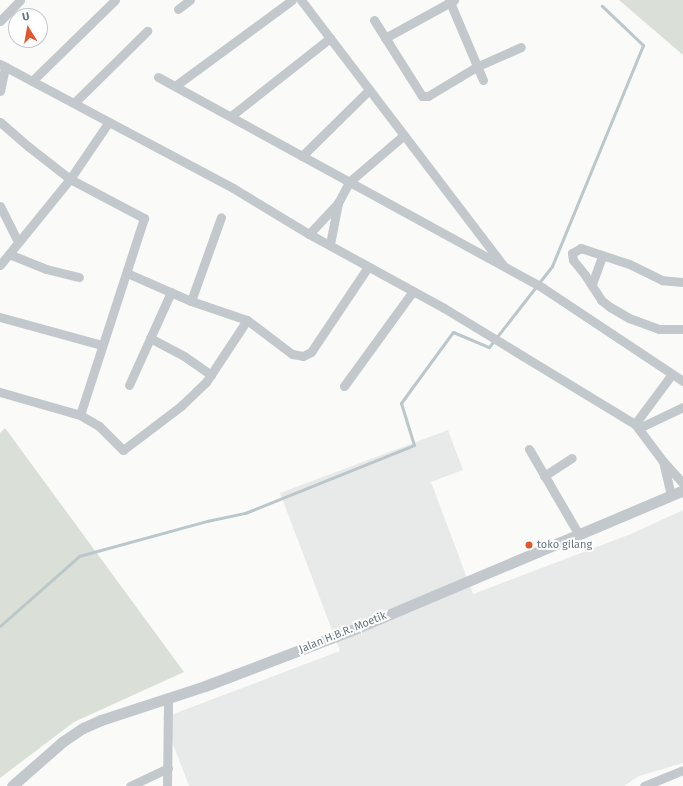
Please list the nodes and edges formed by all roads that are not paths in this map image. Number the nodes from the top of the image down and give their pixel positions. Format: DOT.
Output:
graph roads {
  1 [pos="20,0"];
  2 [pos="115,0"];
  3 [pos="190,0"];
  4 [pos="292,0"];
  5 [pos="301,0"];
  6 [pos="450,1"];
  7 [pos="178,9"];
  8 [pos="374,20"];
  9 [pos="0,21"];
  10 [pos="147,31"];
  11 [pos="330,38"];
  12 [pos="385,38"];
  13 [pos="521,47"];
  14 [pos="3,65"];
  15 [pos="476,67"];
  16 [pos="158,76"];
  17 [pos="482,80"];
  18 [pos="32,81"];
  19 [pos="175,86"];
  20 [pos="369,90"];
  21 [pos="0,91"];
  22 [pos="74,103"];
  23 [pos="230,116"];
  24 [pos="0,122"];
  25 [pos="108,122"];
  26 [pos="404,135"];
  27 [pos="302,156"];
  28 [pos="70,179"];
  29 [pos="350,182"];
  30 [pos="338,203"];
  31 [pos="0,206"];
  32 [pos="221,217"];
  33 [pos="309,234"];
  34 [pos="18,242"];
  35 [pos="330,244"];
  36 [pos="9,254"];
  37 [pos="602,256"];
  38 [pos="0,265"];
  39 [pos="368,267"];
  40 [pos="505,267"];
  41 [pos="127,273"];
  42 [pos="79,277"];
  43 [pos="683,282"];
  44 [pos="592,284"];
  45 [pos="413,291"];
  46 [pos="171,292"];
  47 [pos="191,301"];
  48 [pos="0,317"];
  49 [pos="247,320"];
  50 [pos="683,329"];
  51 [pos="150,338"];
  52 [pos="102,345"];
  53 [pos="212,374"];
  54 [pos="672,374"];
  55 [pos="683,381"];
  56 [pos="130,385"];
  57 [pos="344,386"];
  58 [pos="0,392"];
  59 [pos="650,405"];
  60 [pos="683,407"];
  61 [pos="80,415"];
  62 [pos="663,415"];
  63 [pos="637,426"];
  64 [pos="529,449"];
  65 [pos="572,458"];
  66 [pos="662,460"];
  67 [pos="544,476"];
  68 [pos="683,483"];
  69 [pos="683,490"];
  70 [pos="671,495"];
  71 [pos="579,535"];
  72 [pos="168,698"];
  73 [pos="168,768"];
  74 [pos="683,770"];
  75 [pos="667,782"];
  76 [pos="12,786"];
  77 [pos="130,786"];
  78 [pos="168,786"];
  79 [pos="644,786"];
  1 -- 9 [label="street"];
  2 -- 18 [label="street"];
  3 -- 7 [label="street"];
  4 -- 19 [label="street"];
  5 -- 11 [label="street"];
  6 -- 12 [label="street"];
  6 -- 15 [label="street"];
  8 -- 12 [label="street"];
  10 -- 22 [label="street"];
  11 -- 20 [label="street"];
  11 -- 23 [label="street"];
  12 -- 15 [label="street"];
  13 -- 15 [label="street"];
  14 -- 18 [label="street"];
  14 -- 21 [label="street"];
  15 -- 17 [label="street"];
  16 -- 19 [label="street"];
  18 -- 22 [label="street"];
  19 -- 23 [label="street"];
  20 -- 26 [label="street"];
  20 -- 27 [label="street"];
  22 -- 25 [label="street"];
  23 -- 27 [label="street"];
  24 -- 28 [label="street"];
  25 -- 28 [label="street"];
  25 -- 33 [label="street"];
  26 -- 29 [label="street"];
  26 -- 40 [label="street"];
  27 -- 29 [label="street"];
  28 -- 34 [label="street"];
  28 -- 41 [label="street"];
  29 -- 30 [label="street"];
  29 -- 40 [label="street"];
  30 -- 33 [label="street"];
  30 -- 35 [label="street"];
  31 -- 34 [label="street"];
  32 -- 47 [label="street"];
  33 -- 35 [label="street"];
  34 -- 36 [label="street"];
  35 -- 39 [label="street"];
  36 -- 38 [label="street"];
  36 -- 42 [label="street"];
  37 -- 43 [label="street"];
  37 -- 44 [label="street"];
  37 -- 44 [label="street"];
  39 -- 45 [label="street"];
  39 -- 49 [label="street"];
  40 -- 54 [label="street"];
  41 -- 46 [label="street"];
  41 -- 52 [label="street"];
  44 -- 50 [label="street"];
  45 -- 57 [label="street"];
  45 -- 63 [label="street"];
  46 -- 47 [label="street"];
  46 -- 51 [label="street"];
  47 -- 49 [label="street"];
  48 -- 52 [label="street"];
  49 -- 53 [label="street"];
  51 -- 53 [label="street"];
  51 -- 56 [label="street"];
  52 -- 61 [label="street"];
  53 -- 61 [label="street"];
  54 -- 55 [label="street"];
  54 -- 59 [label="street"];
  58 -- 61 [label="street"];
  59 -- 62 [label="street"];
  59 -- 63 [label="street"];
  60 -- 62 [label="street"];
  62 -- 63 [label="street"];
  63 -- 66 [label="street"];
  64 -- 67 [label="street"];
  65 -- 67 [label="street"];
  66 -- 68 [label="street"];
  66 -- 70 [label="street"];
  67 -- 71 [label="street"];
  69 -- 70 [label="street, Jalan H.B.R. Moetik"];
  70 -- 71 [label="street, Jalan H.B.R. Moetik"];
  71 -- 72 [label="street, Jalan H.B.R. Moetik"];
  72 -- 73 [label="street"];
  72 -- 76 [label="street, Jalan H.B.R. Moetik"];
  73 -- 77 [label="street"];
  73 -- 78 [label="street"];
  74 -- 75 [label="street"];
  75 -- 79 [label="street"];
}
